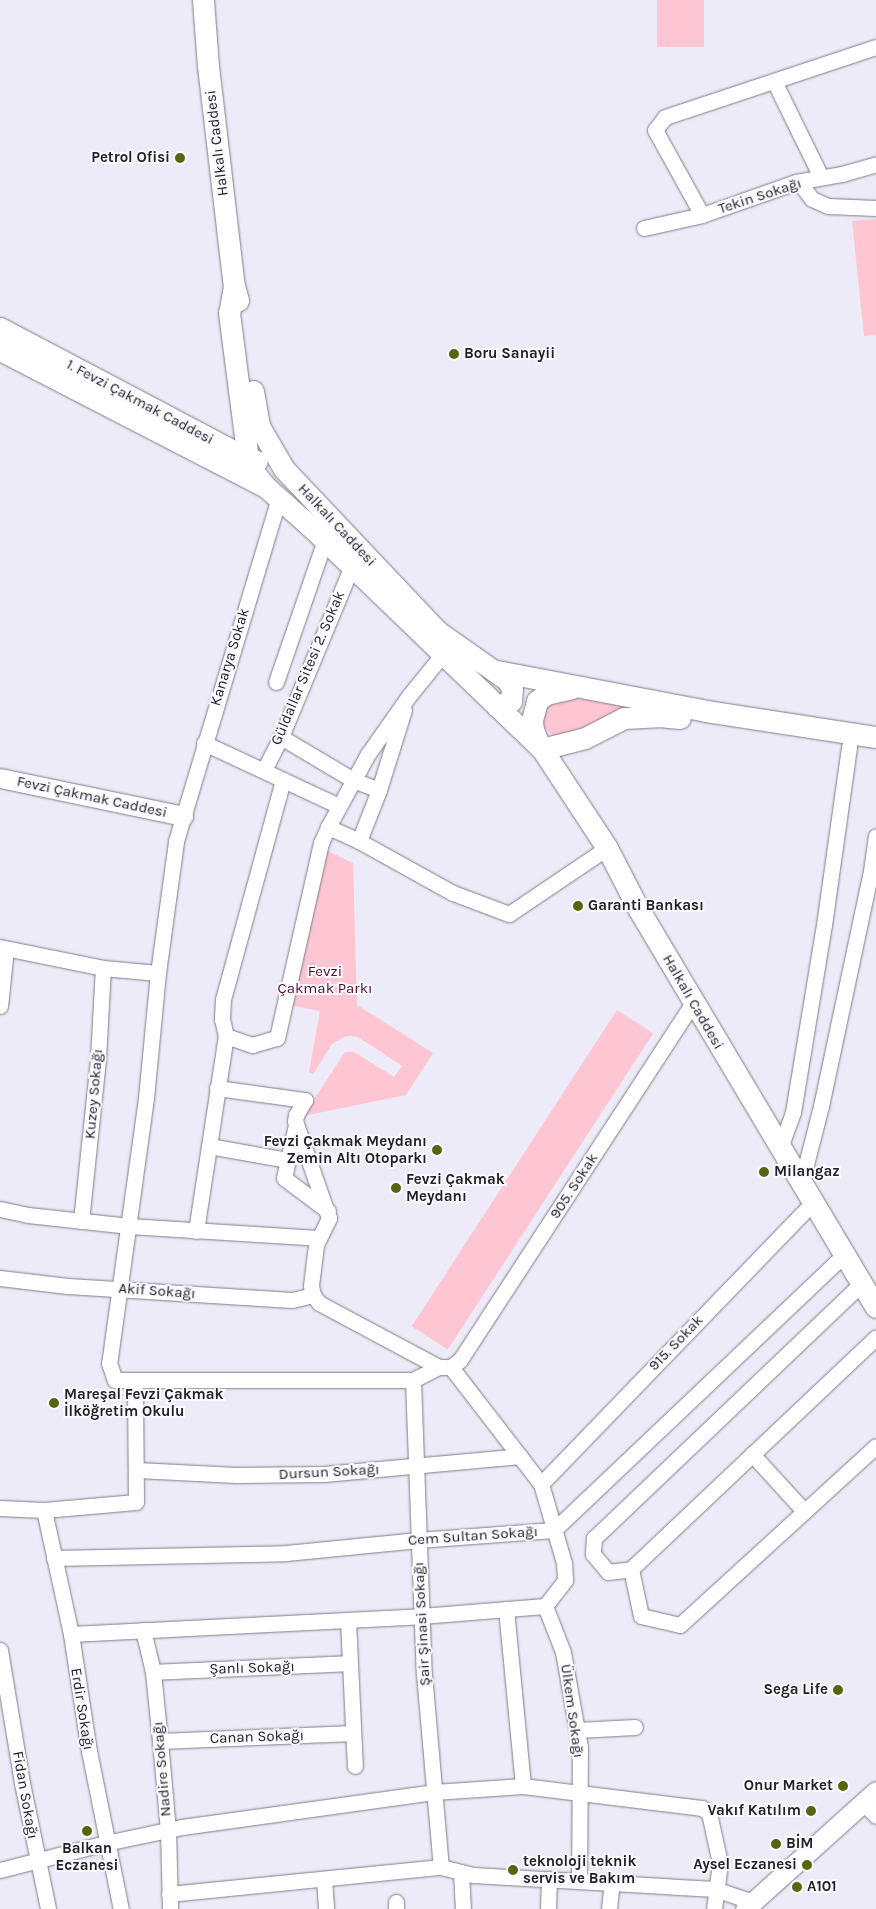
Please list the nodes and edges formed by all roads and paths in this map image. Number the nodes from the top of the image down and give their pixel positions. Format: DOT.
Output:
graph roads {
  1 [pos="203,0"];
  2 [pos="876,47"];
  3 [pos="774,81"];
  4 [pos="876,164"];
  5 [pos="821,177"];
  6 [pos="799,182"];
  7 [pos="876,208"];
  8 [pos="702,215"];
  9 [pos="644,228"];
  10 [pos="234,286"];
  11 [pos="0,328"];
  12 [pos="0,350"];
  13 [pos="243,424"];
  14 [pos="227,447"];
  15 [pos="248,459"];
  16 [pos="284,469"];
  17 [pos="272,492"];
  18 [pos="325,540"];
  19 [pos="352,566"];
  20 [pos="443,654"];
  21 [pos="497,671"];
  22 [pos="276,682"];
  23 [pos="576,687"];
  24 [pos="408,697"];
  25 [pos="497,706"];
  26 [pos="281,737"];
  27 [pos="876,737"];
  28 [pos="204,743"];
  29 [pos="849,746"];
  30 [pos="542,749"];
  31 [pos="876,750"];
  32 [pos="264,770"];
  33 [pos="0,778"];
  34 [pos="283,780"];
  35 [pos="353,780"];
  36 [pos="379,790"];
  37 [pos="339,806"];
  38 [pos="183,816"];
  39 [pos="328,827"];
  40 [pos="876,836"];
  41 [pos="359,841"];
  42 [pos="607,848"];
  43 [pos="872,889"];
  44 [pos="3,948"];
  45 [pos="103,968"];
  46 [pos="158,972"];
  47 [pos="693,1002"];
  48 [pos="0,1006"];
  49 [pos="226,1036"];
  50 [pos="217,1088"];
  51 [pos="296,1124"];
  52 [pos="209,1146"];
  53 [pos="780,1148"];
  54 [pos="287,1160"];
  55 [pos="801,1184"];
  56 [pos="812,1203"];
  57 [pos="0,1209"];
  58 [pos="328,1211"];
  59 [pos="81,1220"];
  60 [pos="129,1226"];
  61 [pos="196,1231"];
  62 [pos="318,1238"];
  63 [pos="843,1256"];
  64 [pos="0,1278"];
  65 [pos="861,1284"];
  66 [pos="120,1289"];
  67 [pos="313,1295"];
  68 [pos="876,1307"];
  69 [pos="876,1337"];
  70 [pos="445,1367"];
  71 [pos="413,1380"];
  72 [pos="135,1381"];
  73 [pos="876,1446"];
  74 [pos="752,1454"];
  75 [pos="520,1456"];
  76 [pos="415,1466"];
  77 [pos="137,1470"];
  78 [pos="540,1484"];
  79 [pos="0,1508"];
  80 [pos="44,1510"];
  81 [pos="804,1512"];
  82 [pos="554,1530"];
  83 [pos="418,1540"];
  84 [pos="54,1558"];
  85 [pos="631,1569"];
  86 [pos="546,1606"];
  87 [pos="506,1609"];
  88 [pos="422,1616"];
  89 [pos="348,1620"];
  90 [pos="143,1630"];
  91 [pos="71,1634"];
  92 [pos="0,1650"];
  93 [pos="350,1663"];
  94 [pos="153,1672"];
  95 [pos="635,1727"];
  96 [pos="578,1730"];
  97 [pos="353,1733"];
  98 [pos="160,1741"];
  99 [pos="355,1766"];
  100 [pos="523,1786"];
  101 [pos="434,1792"];
  102 [pos="580,1794"];
  103 [pos="872,1804"];
  104 [pos="168,1830"];
  105 [pos="106,1843"];
  106 [pos="37,1860"];
  107 [pos="441,1867"];
  108 [pos="0,1870"];
  109 [pos="461,1872"];
  110 [pos="324,1879"];
  111 [pos="549,1879"];
  112 [pos="579,1880"];
  113 [pos="612,1882"];
  114 [pos="715,1889"];
  115 [pos="169,1902"];
  116 [pos="749,1905"];
  117 [pos="48,1909"];
  118 [pos="121,1909"];
  119 [pos="326,1909"];
  120 [pos="463,1909"];
  121 [pos="548,1909"];
  122 [pos="609,1909"];
  123 [pos="714,1909"];
  1 -- 10 [label="main road, Halkalı Caddesi"];
  2 -- 3 [label="street"];
  3 -- 5 [label="street"];
  3 -- 8 [label="street"];
  4 -- 5 [label="street, Tekin Sokağı"];
  5 -- 6 [label="street, Tekin Sokağı"];
  6 -- 7 [label="street"];
  6 -- 8 [label="street, Tekin Sokağı"];
  8 -- 9 [label="street, Tekin Sokağı"];
  10 -- 13 [label="main road, Halkalı Caddesi"];
  10 -- 16 [label="main road, Halkalı Caddesi"];
  11 -- 14 [label="main road, 1. Fevzi Çakmak Caddesi"];
  12 -- 17 [label="main road"];
  13 -- 14 [label="main road"];
  13 -- 15 [label="main road, Halkalı Caddesi"];
  14 -- 15 [label="main road, 1. Fevzi Çakmak Caddesi"];
  15 -- 16 [label="main road, 1. Fevzi Çakmak Caddesi"];
  15 -- 17 [label="main road, Halkalı Caddesi"];
  16 -- 21 [label="main road, Halkalı Caddesi"];
  17 -- 18 [label="main road, Halkalı Caddesi"];
  17 -- 28 [label="street, Kanarya Sokak"];
  18 -- 19 [label="main road, Halkalı Caddesi"];
  18 -- 22 [label="street"];
  19 -- 20 [label="main road, Halkalı Caddesi"];
  19 -- 26 [label="street, Güldallar Sitesi 2. Sokak"];
  20 -- 24 [label="street"];
  20 -- 25 [label="main road, Halkalı Caddesi"];
  21 -- 23 [label="main road"];
  21 -- 25 [label="main road, Halkalı Caddesi"];
  23 -- 27 [label="main road"];
  23 -- 30 [label="main road"];
  24 -- 35 [label="street"];
  24 -- 36 [label="street"];
  25 -- 30 [label="main road, Halkalı Caddesi"];
  26 -- 32 [label="street, Güldallar Sitesi 2. Sokak"];
  26 -- 35 [label="street"];
  28 -- 32 [label="street"];
  28 -- 38 [label="street, Kanarya Sokak"];
  29 -- 30 [label="main road"];
  29 -- 31 [label="main road"];
  29 -- 53 [label="street"];
  30 -- 42 [label="main road, Halkalı Caddesi"];
  32 -- 34 [label="street"];
  33 -- 38 [label="street, Fevzi Çakmak Caddesi"];
  34 -- 37 [label="street"];
  34 -- 49 [label="street"];
  35 -- 36 [label="street"];
  35 -- 37 [label="street"];
  36 -- 41 [label="street"];
  37 -- 39 [label="street"];
  38 -- 46 [label="street, Kanarya Sokak"];
  39 -- 41 [label="street"];
  39 -- 49 [label="street"];
  40 -- 43 [label="street"];
  41 -- 42 [label="street"];
  42 -- 47 [label="main road, Halkalı Caddesi"];
  43 -- 55 [label="street"];
  44 -- 45 [label="street"];
  44 -- 48 [label="street"];
  45 -- 46 [label="street"];
  45 -- 59 [label="street, Kuzey Sokağı"];
  46 -- 60 [label="street, Kanarya Sokak"];
  47 -- 53 [label="main road, Halkalı Caddesi"];
  47 -- 70 [label="street, 905. Sokak"];
  49 -- 50 [label="street"];
  50 -- 51 [label="street"];
  50 -- 52 [label="street"];
  51 -- 54 [label="street"];
  51 -- 58 [label="street"];
  52 -- 54 [label="street"];
  52 -- 61 [label="street"];
  53 -- 55 [label="main road, Halkalı Caddesi"];
  54 -- 58 [label="street"];
  55 -- 56 [label="main road, Halkalı Caddesi"];
  56 -- 63 [label="main road, Halkalı Caddesi"];
  56 -- 78 [label="street, 915. Sokak"];
  57 -- 59 [label="street"];
  58 -- 62 [label="street"];
  59 -- 60 [label="street"];
  60 -- 61 [label="street"];
  60 -- 66 [label="street, Kanarya Sokak"];
  61 -- 62 [label="street"];
  62 -- 67 [label="street"];
  63 -- 65 [label="main road, Halkalı Caddesi"];
  63 -- 82 [label="street, Cem Sultan Sokağı"];
  64 -- 66 [label="street, Akif Sokağı"];
  65 -- 68 [label="main road, Halkalı Caddesi"];
  65 -- 85 [label="street"];
  66 -- 67 [label="street, Akif Sokağı"];
  66 -- 72 [label="street, Kanarya Sokak"];
  67 -- 70 [label="street"];
  69 -- 74 [label="street"];
  70 -- 71 [label="street"];
  70 -- 75 [label="street"];
  71 -- 72 [label="street"];
  71 -- 76 [label="street, Şair Şinasi Sokağı"];
  72 -- 77 [label="street"];
  73 -- 81 [label="street"];
  74 -- 81 [label="street"];
  74 -- 85 [label="street"];
  75 -- 76 [label="street, Dursun Sokağı"];
  75 -- 78 [label="street"];
  76 -- 77 [label="street, Dursun Sokağı"];
  76 -- 83 [label="street, Şair Şinasi Sokağı"];
  77 -- 80 [label="street"];
  78 -- 82 [label="street"];
  79 -- 80 [label="street"];
  80 -- 84 [label="street, Erdir Sokağı"];
  81 -- 85 [label="street"];
  82 -- 83 [label="street, Cem Sultan Sokağı"];
  82 -- 86 [label="street"];
  83 -- 84 [label="street, Cem Sultan Sokağı"];
  83 -- 88 [label="street, Şair Şinasi Sokağı"];
  84 -- 91 [label="street, Erdir Sokağı"];
  86 -- 87 [label="street"];
  86 -- 96 [label="street, Ülkem Sokağı"];
  87 -- 88 [label="street"];
  87 -- 100 [label="street"];
  88 -- 89 [label="street"];
  88 -- 101 [label="street, Şair Şinasi Sokağı"];
  89 -- 90 [label="street"];
  89 -- 93 [label="street"];
  90 -- 91 [label="street"];
  90 -- 94 [label="street, Nadire Sokağı"];
  91 -- 105 [label="street, Erdir Sokağı"];
  92 -- 106 [label="street, Fidan Sokağı"];
  93 -- 94 [label="street, Şanlı Sokağı"];
  93 -- 97 [label="street"];
  94 -- 98 [label="street, Nadire Sokağı"];
  95 -- 96 [label="street"];
  96 -- 102 [label="street, Ülkem Sokağı"];
  97 -- 98 [label="street, Canan Sokağı"];
  97 -- 99 [label="street"];
  98 -- 104 [label="street, Nadire Sokağı"];
  100 -- 101 [label="street"];
  100 -- 102 [label="street"];
  101 -- 104 [label="street"];
  101 -- 107 [label="street, Şair Şinasi Sokağı"];
  102 -- 112 [label="street, Ülkem Sokağı"];
  102 -- 114 [label="street"];
  103 -- 116 [label="street"];
  104 -- 105 [label="street"];
  104 -- 115 [label="street, Nadire Sokağı"];
  105 -- 106 [label="street"];
  105 -- 118 [label="street, Erdir Sokağı"];
  106 -- 108 [label="street"];
  106 -- 117 [label="street, Fidan Sokağı"];
  107 -- 109 [label="street"];
  107 -- 110 [label="street"];
  109 -- 111 [label="street"];
  109 -- 120 [label="street"];
  110 -- 115 [label="street"];
  110 -- 119 [label="street"];
  111 -- 112 [label="street"];
  111 -- 121 [label="street"];
  112 -- 113 [label="street"];
  113 -- 114 [label="street"];
  113 -- 122 [label="street"];
  114 -- 116 [label="street"];
  114 -- 123 [label="street"];
}
